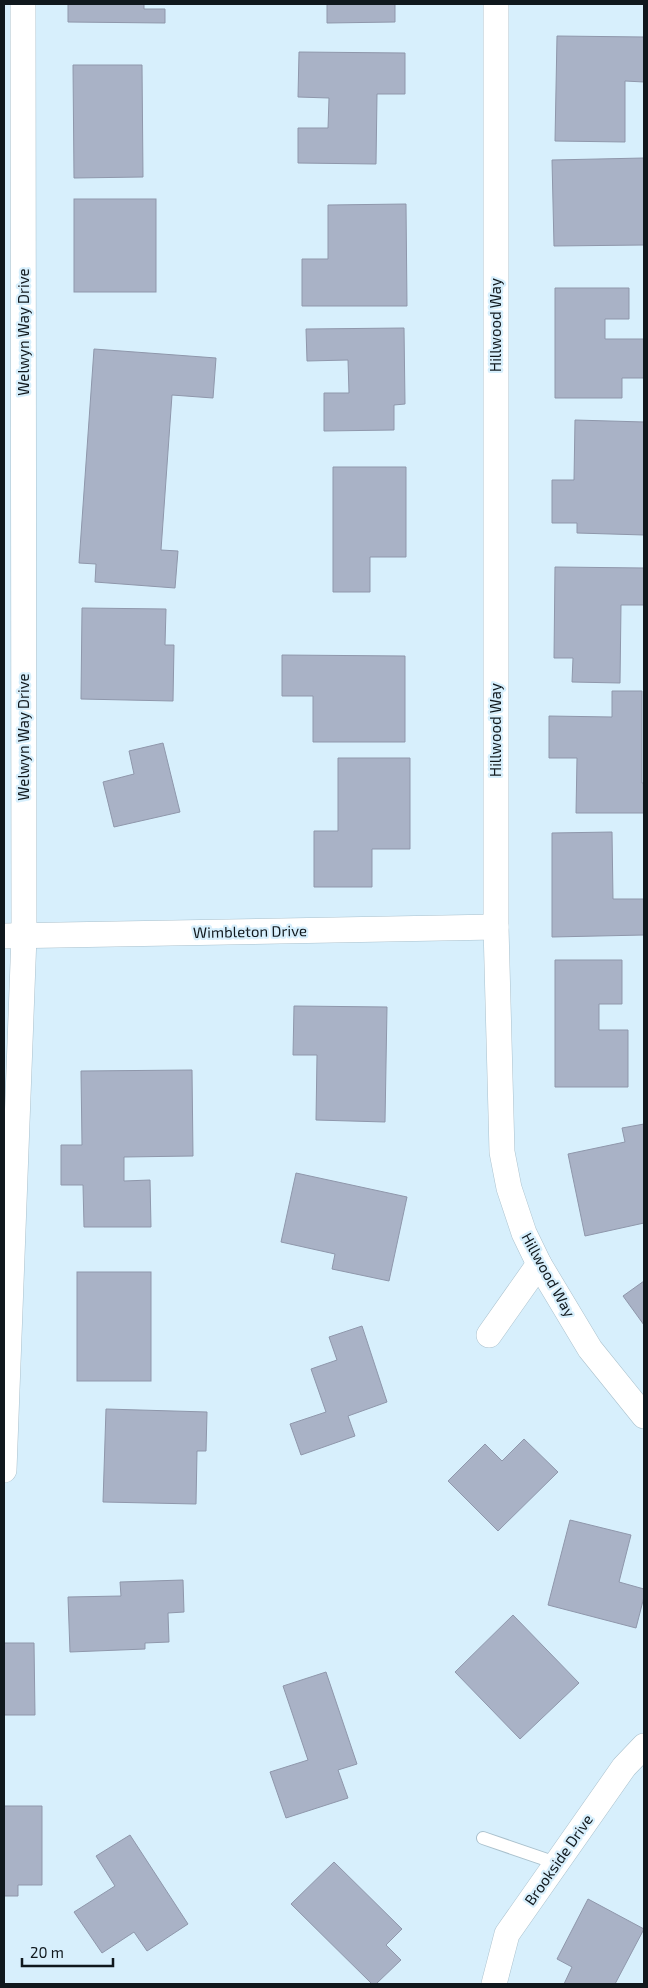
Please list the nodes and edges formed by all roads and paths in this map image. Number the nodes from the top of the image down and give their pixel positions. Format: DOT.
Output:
graph roads {
  1 [pos="23,4"];
  2 [pos="496,4"];
  3 [pos="496,927"];
  4 [pos="14,936"];
  5 [pos="539,1264"];
  6 [pos="489,1335"];
  7 [pos="644,1416"];
  8 [pos="4,1470"];
  9 [pos="644,1746"];
  10 [pos="483,1838"];
  11 [pos="556,1863"];
  12 [pos="494,1984"];
  1 -- 4 [label="street, Welwyn Way Drive"];
  2 -- 3 [label="street, Hillwood Way"];
  3 -- 4 [label="street, Wimbleton Drive"];
  3 -- 5 [label="street, Hillwood Way"];
  4 -- 8 [label="street, Welwyn Way Drive"];
  5 -- 6 [label="street"];
  5 -- 7 [label="street, Hillwood Way"];
  9 -- 11 [label="street, Brookside Drive"];
  10 -- 11 [label="lane"];
  11 -- 12 [label="street, Brookside Drive"];
}
